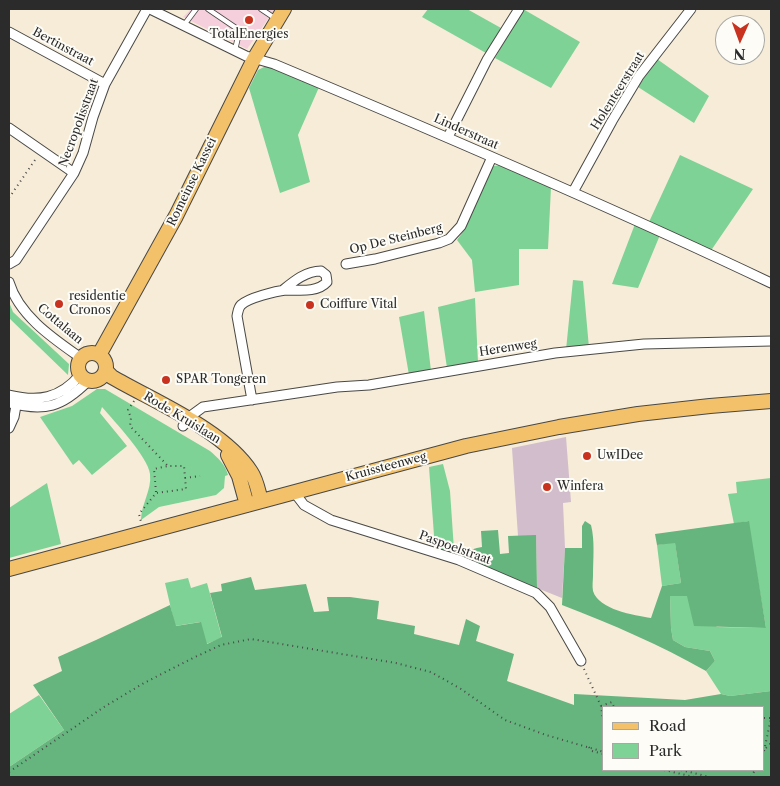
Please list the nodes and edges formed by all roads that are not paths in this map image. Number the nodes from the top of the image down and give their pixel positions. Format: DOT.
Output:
graph roads {
  1 [pos="148,9"];
  2 [pos="196,9"];
  3 [pos="208,9"];
  4 [pos="260,9"];
  5 [pos="519,9"];
  6 [pos="690,9"];
  7 [pos="281,14"];
  8 [pos="184,25"];
  9 [pos="9,32"];
  10 [pos="235,50"];
  11 [pos="254,59"];
  12 [pos="105,84"];
  13 [pos="9,128"];
  14 [pos="448,137"];
  15 [pos="492,157"];
  16 [pos="74,173"];
  17 [pos="574,192"];
  18 [pos="9,264"];
  19 [pos="346,264"];
  20 [pos="9,282"];
  21 [pos="771,282"];
  22 [pos="283,290"];
  23 [pos="771,341"];
  24 [pos="100,355"];
  25 [pos="82,358"];
  26 [pos="94,376"];
  27 [pos="13,400"];
  28 [pos="252,400"];
  29 [pos="771,401"];
  30 [pos="185,423"];
  31 [pos="9,428"];
  32 [pos="226,448"];
  33 [pos="294,492"];
  34 [pos="261,501"];
  35 [pos="246,505"];
  36 [pos="9,569"];
  37 [pos="581,661"];
  1 -- 8 [label="street, Linderstraat"];
  1 -- 12 [label="street, Necropolisstraat"];
  2 -- 8 [label="lane"];
  3 -- 10 [label="lane"];
  4 -- 7 [label="lane"];
  5 -- 14 [label="street"];
  6 -- 17 [label="street, Holenteerstraat"];
  7 -- 11 [label="main road, Romeinse Kassei"];
  8 -- 10 [label="street, Linderstraat"];
  9 -- 12 [label="street, Bertinstraat"];
  10 -- 11 [label="street, Linderstraat"];
  11 -- 14 [label="street, Linderstraat"];
  11 -- 24 [label="main road, Romeinse Kassei"];
  12 -- 16 [label="street, Necropolisstraat"];
  13 -- 16 [label="street"];
  14 -- 15 [label="street, Linderstraat"];
  15 -- 17 [label="street, Linderstraat"];
  15 -- 19 [label="street, Op De Steinberg"];
  16 -- 18 [label="street, Necropolisstraat"];
  17 -- 21 [label="street, Linderstraat"];
  20 -- 25 [label="street, Cottalaan"];
  22 -- 28 [label="street"];
  23 -- 28 [label="street, Herenweg"];
  24 -- 25 [label="main road"];
  24 -- 26 [label="main road"];
  25 -- 26 [label="main road"];
  26 -- 27 [label="street"];
  26 -- 30 [label="main road, Rode Kruislaan"];
  26 -- 30 [label="main road, Rode Kruislaan"];
  27 -- 31 [label="street"];
  28 -- 30 [label="street, Herenweg"];
  29 -- 33 [label="main road, Kruissteenweg"];
  30 -- 32 [label="main road, Rode Kruislaan"];
  32 -- 34 [label="main road, Rode Kruislaan"];
  32 -- 35 [label="main road, Rode Kruislaan"];
  33 -- 34 [label="main road, Kruissteenweg"];
  33 -- 37 [label="street, Paspoelstraat"];
  34 -- 35 [label="main road, Kruissteenweg"];
  35 -- 36 [label="main road, Kruissteenweg"];
}
